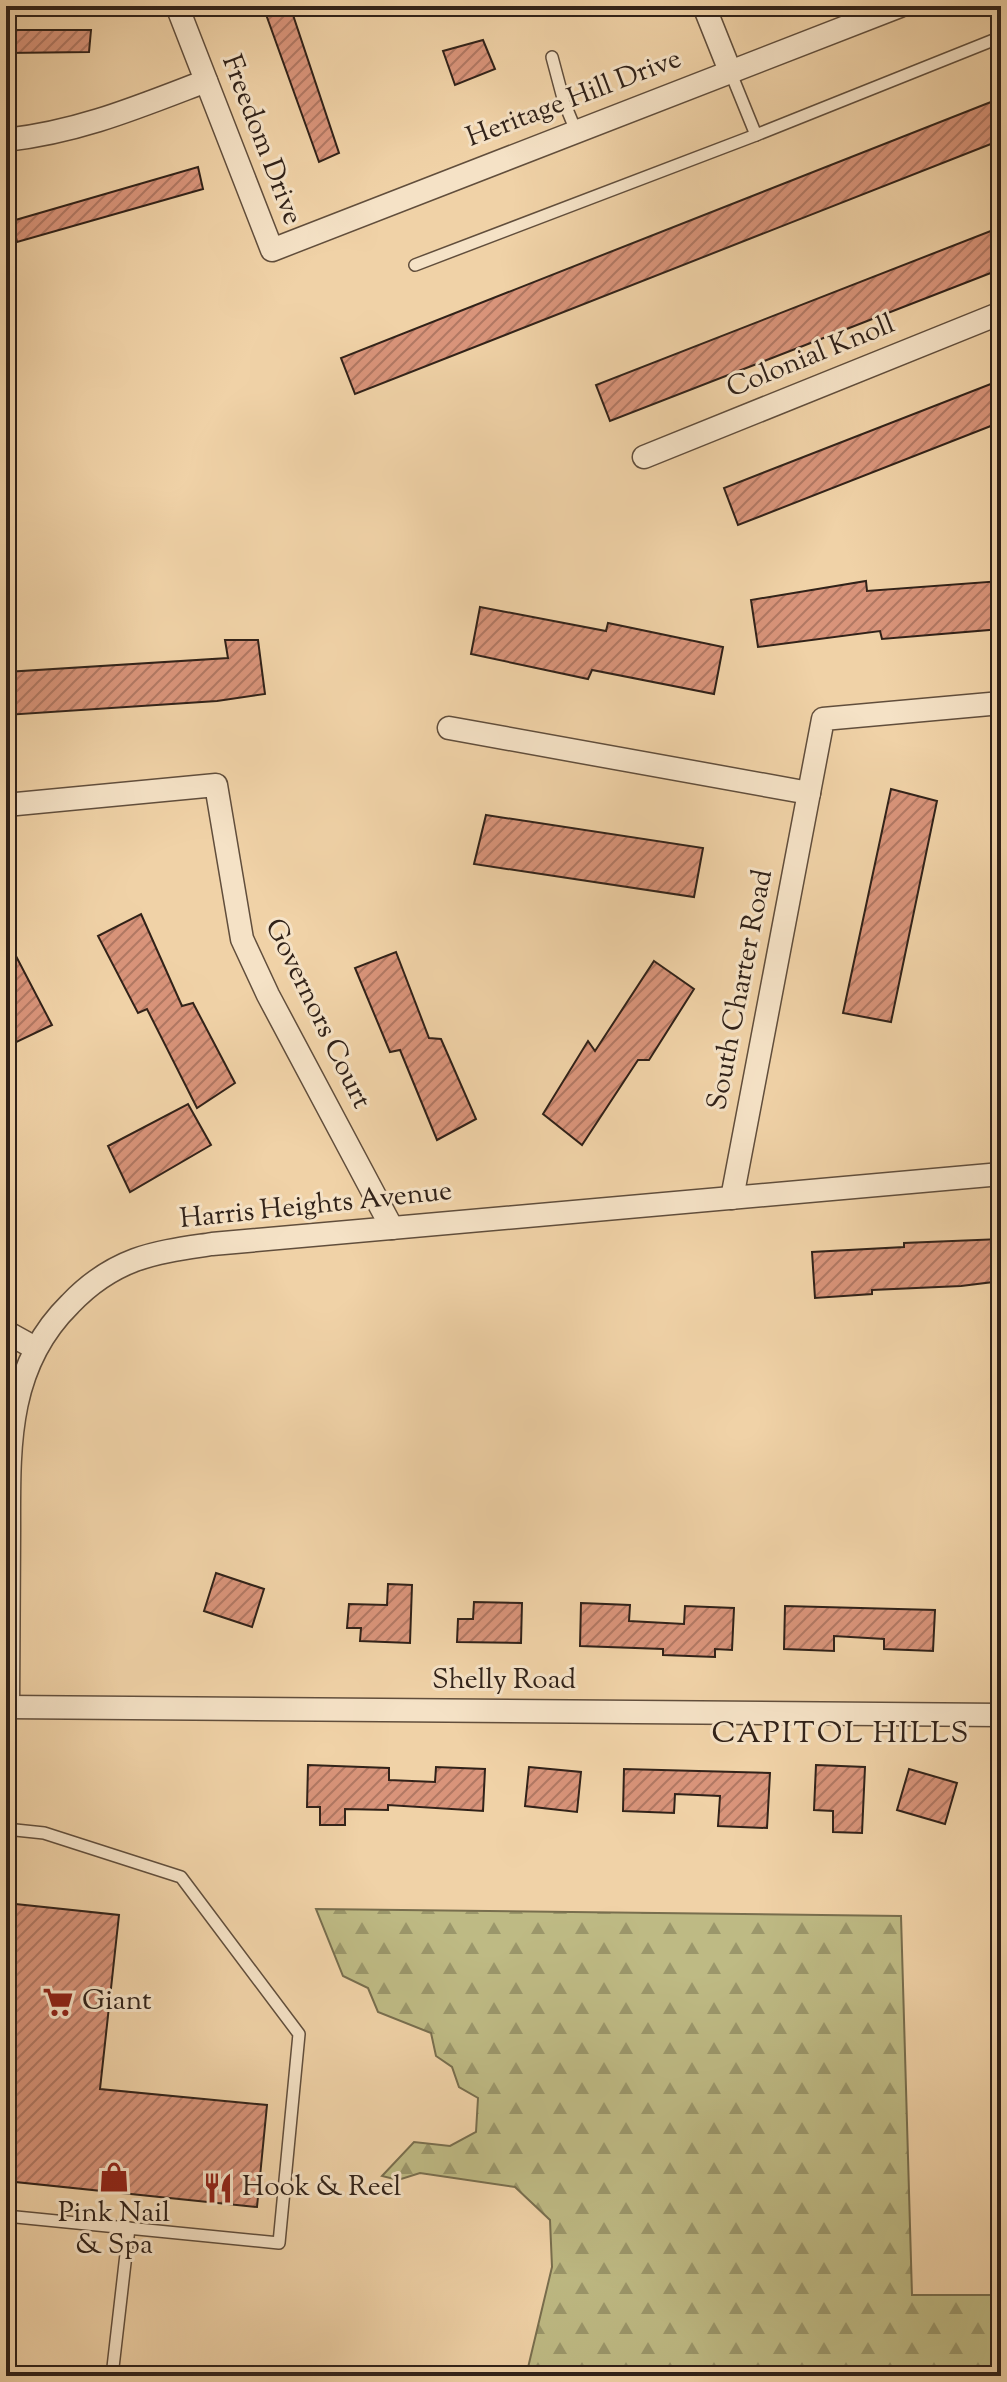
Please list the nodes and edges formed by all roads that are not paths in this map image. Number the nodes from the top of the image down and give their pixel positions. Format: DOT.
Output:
graph roads {
  1 [pos="177,6"];
  2 [pos="704,6"];
  3 [pos="900,6"];
  4 [pos="1001,37"];
  5 [pos="552,57"];
  6 [pos="730,71"];
  7 [pos="206,81"];
  8 [pos="576,131"];
  9 [pos="756,135"];
  10 [pos="6,140"];
  11 [pos="272,250"];
  12 [pos="415,265"];
  13 [pos="1001,313"];
  14 [pos="644,457"];
  15 [pos="1001,703"];
  16 [pos="449,728"];
  17 [pos="809,793"];
  18 [pos="6,805"];
  19 [pos="1001,1174"];
  20 [pos="732,1198"];
  21 [pos="392,1228"];
  22 [pos="6,1332"];
  23 [pos="35,1348"];
  24 [pos="7,1707"];
  25 [pos="1001,1715"];
  26 [pos="6,1829"];
  27 [pos="6,2216"];
  28 [pos="129,2228"];
  29 [pos="112,2376"];
  1 -- 7 [label="street, Freedom Drive"];
  2 -- 6 [label="street"];
  3 -- 6 [label="street, Heritage Hill Drive"];
  4 -- 9 [label="lane"];
  5 -- 8 [label="lane"];
  6 -- 8 [label="street, Heritage Hill Drive"];
  6 -- 9 [label="lane"];
  7 -- 10 [label="street"];
  7 -- 11 [label="street, Freedom Drive"];
  8 -- 11 [label="street, Heritage Hill Drive"];
  9 -- 12 [label="lane"];
  13 -- 14 [label="street, Colonial Knoll"];
  15 -- 17 [label="street, South Charter Road"];
  16 -- 17 [label="street"];
  17 -- 20 [label="street, South Charter Road"];
  18 -- 21 [label="street, Governors Court"];
  19 -- 20 [label="street, Harris Heights Avenue"];
  20 -- 21 [label="street, Harris Heights Avenue"];
  21 -- 23 [label="street, Harris Heights Avenue"];
  22 -- 23 [label="street"];
  23 -- 24 [label="street, Harris Heights Avenue"];
  24 -- 25 [label="street, Shelly Road"];
  26 -- 28 [label="lane"];
  27 -- 28 [label="lane"];
  28 -- 29 [label="lane"];
}
